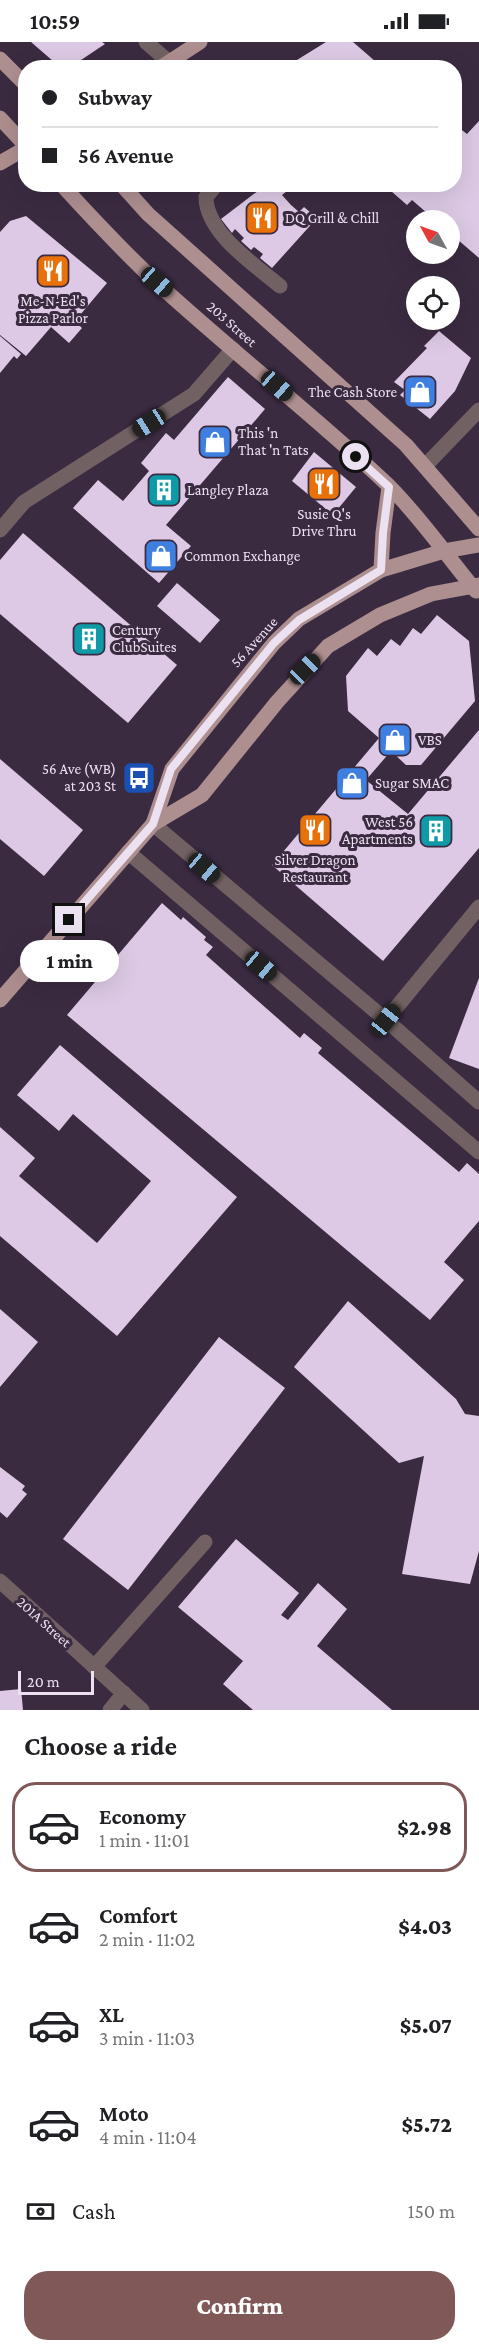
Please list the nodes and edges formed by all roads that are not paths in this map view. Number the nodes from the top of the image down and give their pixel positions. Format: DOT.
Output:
graph roads {
  1 [pos="146,42"];
  2 [pos="200,42"];
  3 [pos="0,59"];
  4 [pos="160,60"];
  5 [pos="172,60"];
  6 [pos="18,77"];
  7 [pos="0,118"];
  8 [pos="18,138"];
  9 [pos="18,152"];
  10 [pos="0,163"];
  11 [pos="68,192"];
  12 [pos="128,192"];
  13 [pos="210,192"];
  14 [pos="280,286"];
  15 [pos="233,349"];
  16 [pos="479,410"];
  17 [pos="425,466"];
  18 [pos="389,487"];
  19 [pos="0,530"];
  20 [pos="479,530"];
  21 [pos="479,546"];
  22 [pos="444,551"];
  23 [pos="381,570"];
  24 [pos="477,588"];
  25 [pos="153,824"];
  26 [pos="128,852"];
  27 [pos="479,907"];
  28 [pos="0,999"];
  29 [pos="386,1020"];
  30 [pos="479,1102"];
  31 [pos="479,1152"];
  32 [pos="205,1542"];
  33 [pos="0,1581"];
  34 [pos="94,1667"];
  35 [pos="124,1693"];
  36 [pos="110,1710"];
  37 [pos="142,1710"];
  1 -- 4 [label="street"];
  2 -- 5 [label="main road"];
  3 -- 6 [label="main road"];
  7 -- 8 [label="main road"];
  9 -- 10 [label="main road"];
  11 -- 15 [label="main road, 203 Street"];
  12 -- 17 [label="main road, 203 Street"];
  13 -- 14 [label="street"];
  15 -- 18 [label="main road, 203 Street"];
  15 -- 19 [label="street"];
  16 -- 17 [label="street"];
  17 -- 20 [label="main road, 203 Street"];
  18 -- 22 [label="main road, 203 Street"];
  18 -- 23 [label="main road"];
  21 -- 22 [label="main road, 56 Avenue"];
  22 -- 23 [label="main road, 56 Avenue"];
  22 -- 24 [label="main road, 203 Street"];
  23 -- 25 [label="main road, 56 Avenue"];
  24 -- 25 [label="main road, 56 Avenue"];
  25 -- 26 [label="main road, 56 Avenue"];
  25 -- 29 [label="street"];
  26 -- 28 [label="main road, 56 Avenue"];
  26 -- 31 [label="street"];
  27 -- 29 [label="street"];
  29 -- 30 [label="street"];
  32 -- 34 [label="street"];
  33 -- 34 [label="street, 201A Street"];
  34 -- 35 [label="street, 201A Street"];
  35 -- 36 [label="street"];
  35 -- 37 [label="street, 201A Street"];
}
